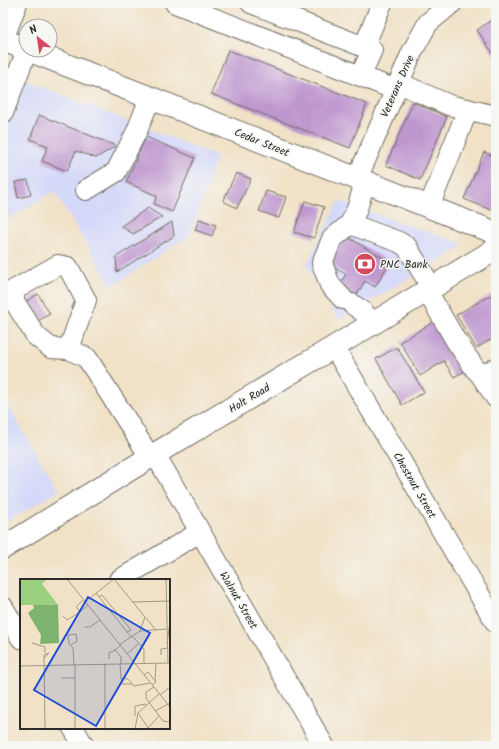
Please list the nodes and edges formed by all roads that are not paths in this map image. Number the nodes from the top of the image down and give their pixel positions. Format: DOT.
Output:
graph roads {
  1 [pos="17,3"];
  2 [pos="175,3"];
  3 [pos="251,3"];
  4 [pos="382,3"];
  5 [pos="431,3"];
  6 [pos="452,3"];
  7 [pos="428,24"];
  8 [pos="3,40"];
  9 [pos="18,46"];
  10 [pos="364,47"];
  11 [pos="24,58"];
  12 [pos="48,58"];
  13 [pos="361,76"];
  14 [pos="397,86"];
  15 [pos="150,98"];
  16 [pos="468,109"];
  17 [pos="3,113"];
  18 [pos="496,116"];
  19 [pos="361,181"];
  20 [pos="86,190"];
  21 [pos="429,207"];
  22 [pos="350,224"];
  23 [pos="496,233"];
  24 [pos="496,249"];
  25 [pos="430,290"];
  26 [pos="374,323"];
  27 [pos="334,347"];
  28 [pos="69,349"];
  29 [pos="488,371"];
  30 [pos="496,398"];
  31 [pos="152,455"];
  32 [pos="200,532"];
  33 [pos="3,548"];
  34 [pos="121,579"];
  35 [pos="3,608"];
  36 [pos="496,623"];
  37 [pos="20,636"];
  38 [pos="74,729"];
  39 [pos="84,746"];
  40 [pos="324,746"];
  1 -- 8 [label="street"];
  2 -- 13 [label="street"];
  3 -- 10 [label="street"];
  4 -- 10 [label="street"];
  5 -- 7 [label="street"];
  6 -- 7 [label="street, Veterans Drive"];
  7 -- 14 [label="street, Veterans Drive"];
  8 -- 9 [label="main road, Cedar Street"];
  10 -- 13 [label="street"];
  11 -- 17 [label="street"];
  12 -- 15 [label="main road, Cedar Street"];
  13 -- 14 [label="street"];
  14 -- 16 [label="street"];
  14 -- 19 [label="street, Veterans Drive"];
  15 -- 19 [label="main road, Cedar Street"];
  15 -- 20 [label="street"];
  16 -- 18 [label="street"];
  16 -- 21 [label="street"];
  19 -- 21 [label="main road, Cedar Street"];
  19 -- 22 [label="street, Veterans Drive"];
  21 -- 23 [label="main road, Cedar Street"];
  22 -- 25 [label="street"];
  22 -- 26 [label="street"];
  24 -- 25 [label="main road, Holt Road"];
  25 -- 26 [label="main road, Holt Road"];
  25 -- 29 [label="street"];
  26 -- 27 [label="main road, Holt Road"];
  27 -- 31 [label="main road, Holt Road"];
  27 -- 36 [label="street, Chestnut Street"];
  28 -- 31 [label="street, Walnut Street"];
  29 -- 30 [label="street"];
  31 -- 32 [label="street, Walnut Street"];
  31 -- 33 [label="main road, Holt Road"];
  32 -- 34 [label="street"];
  32 -- 40 [label="street, Walnut Street"];
  35 -- 37 [label="street"];
  38 -- 39 [label="street"];
}
